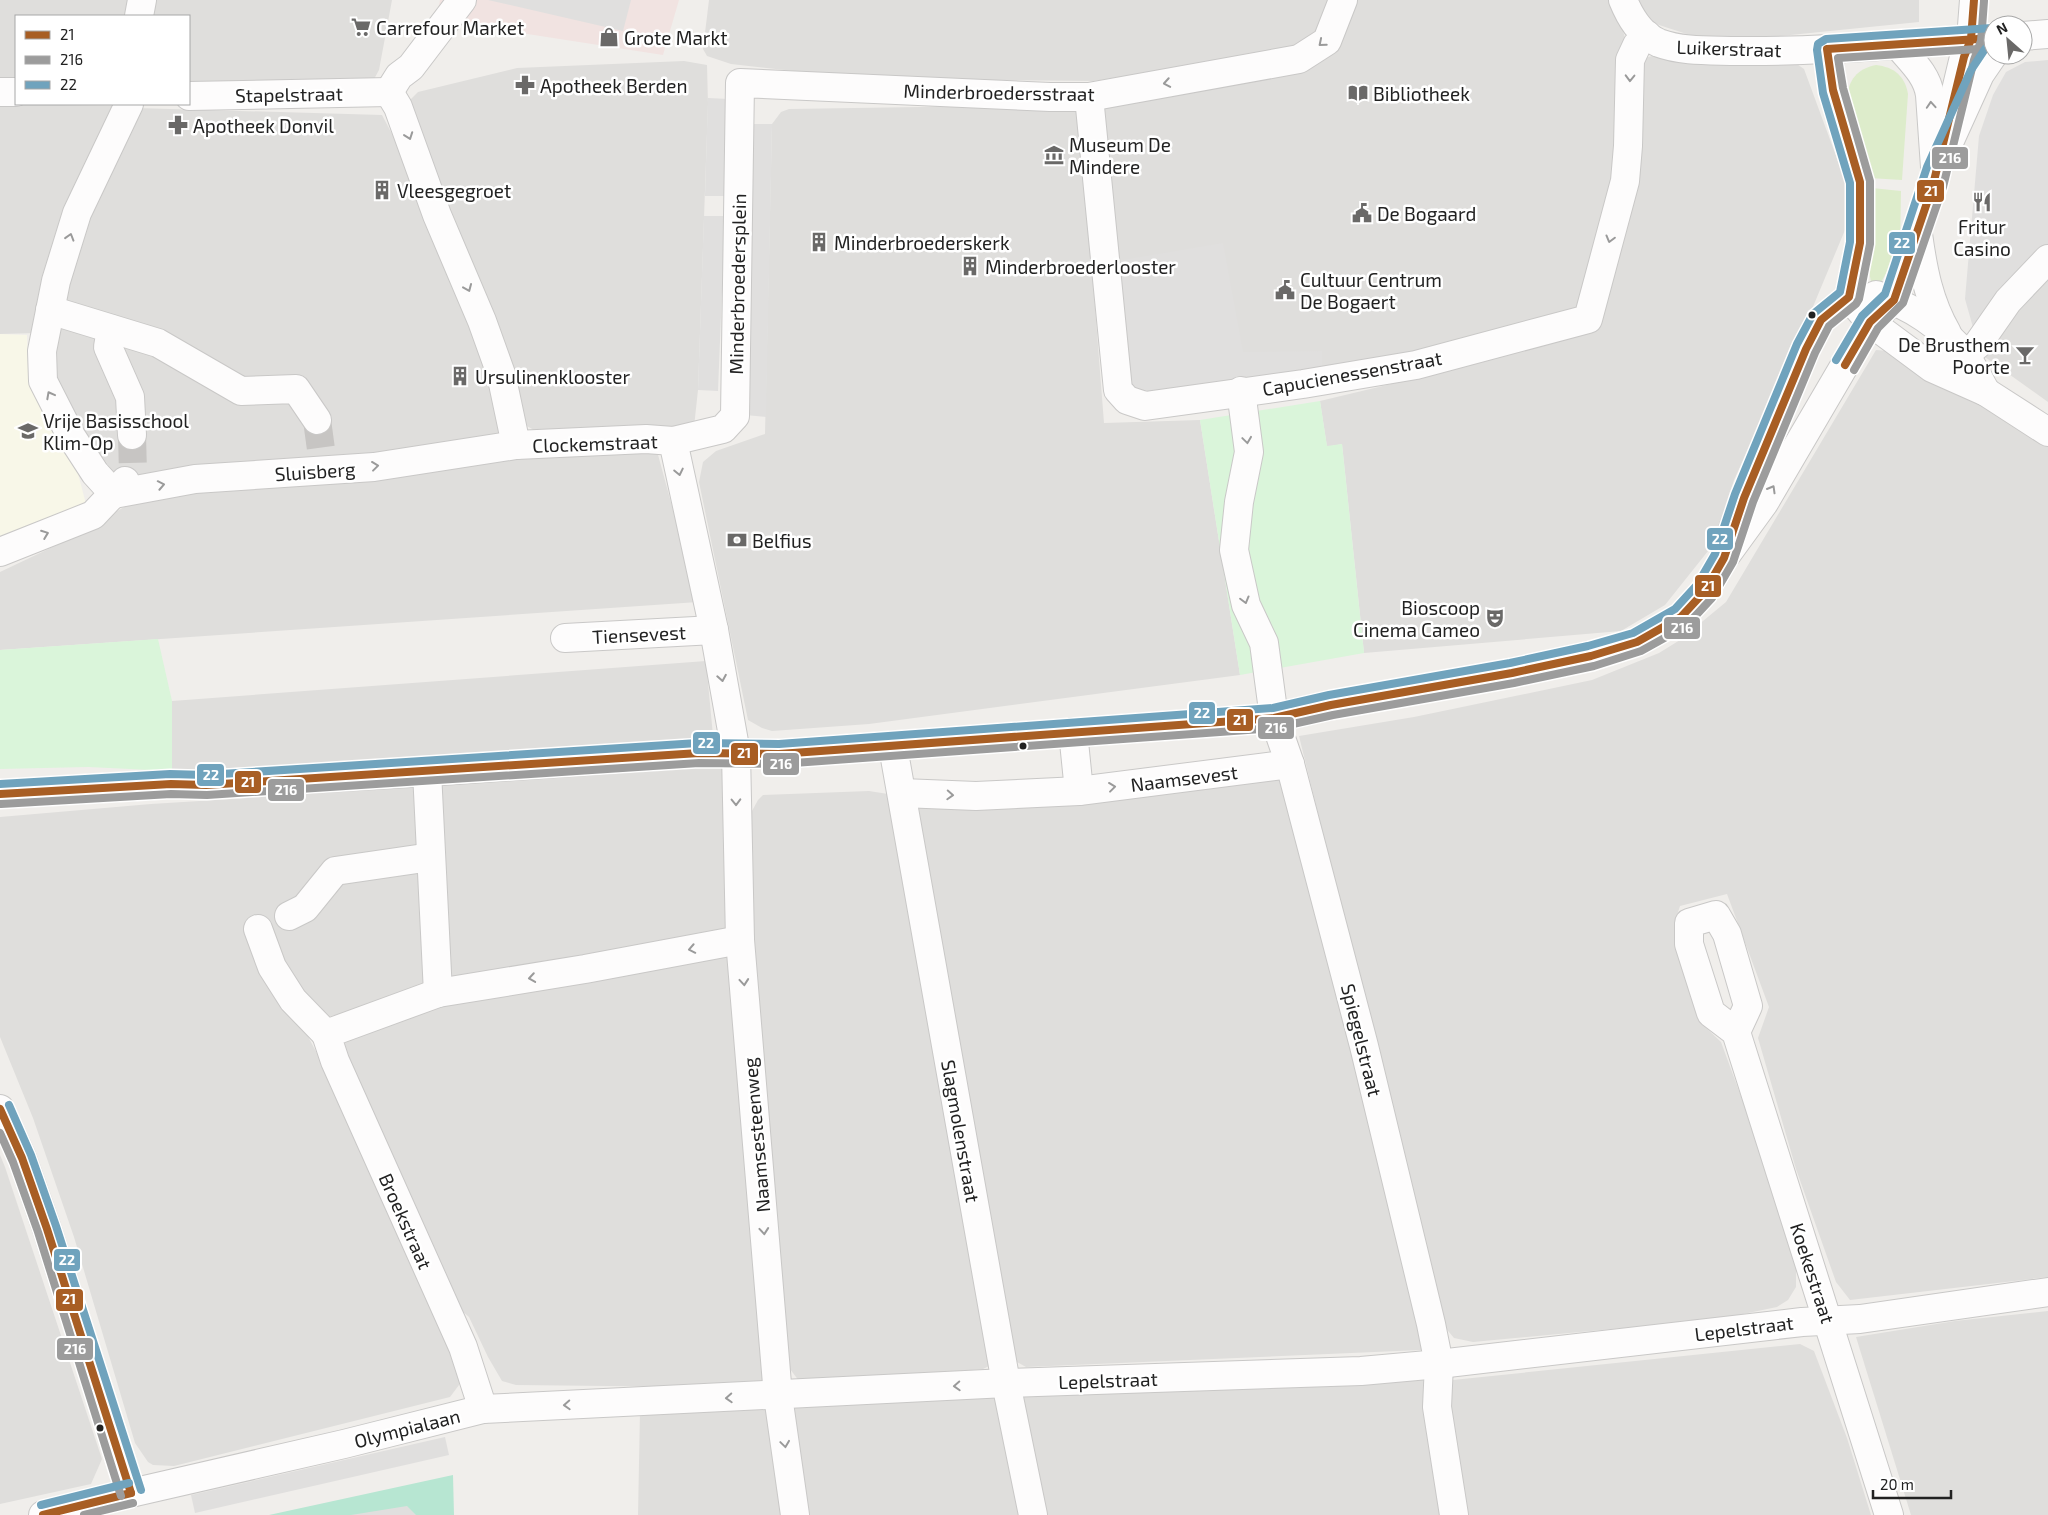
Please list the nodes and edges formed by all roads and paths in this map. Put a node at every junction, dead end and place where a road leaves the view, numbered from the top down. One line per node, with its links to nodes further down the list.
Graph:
1 (142, 0): 6 (street)
2 (462, 0): 17 (street)
3 (1343, 0): 19 (street, Minderbroedersstraat, one-way to 19)
4 (1623, 0): 8 (street, Luikerstraat)
5 (1974, 0): 10 (street)
6 (140, 15)
7 (2048, 34): 9 (street)
8 (1646, 35): 12 (street, Luikerstraat); 31 (street, Capucienessenstraat, one-way to 31)
9 (2033, 35)
10 (1982, 39): 11 (street, Luikerstraat); 21 (street)
11 (1897, 44): 12 (street, Luikerstraat); 21 (street, one-way to 11)
12 (1826, 49): 24 (street)
13 (1986, 65): 21 (street)
14 (740, 83): 19 (street, Minderbroedersstraat); 36 (street, Minderbroedersplein)
15 (0, 92): 16 (street)
16 (15, 92)
17 (388, 92): 18 (street, Stapelstraat); 37 (street, Clockemstraat, one-way to 37)
18 (190, 96)
19 (1089, 97): 31 (street, Capucienessenstraat)
20 (129, 105): 26 (street, one-way to 20)
21 (1936, 171): 22 (street)
22 (1918, 231): 25 (street); 29 (street)
23 (2048, 258): 29 (street)
24 (1849, 297): 25 (street); 27 (street); 41 (street)
25 (1894, 300): 27 (street); 29 (street)
26 (50, 310): 28 (street); 39 (street, one-way to 26)
27 (1870, 322): 30 (street); 41 (street, one-way to 27)
28 (111, 329): 33 (street); 35 (street)
29 (1958, 347): 30 (street); 32 (street)
30 (1932, 368): 32 (street)
31 (1241, 391): 44 (street, Spiegelstraat, one-way to 44)
32 (1986, 392): 34 (street)
33 (317, 420)
34 (2048, 432)
35 (132, 435)
36 (673, 441): 37 (street, Clockemstraat); 42 (street, Clockemstraat, one-way to 42)
37 (516, 445): 39 (street, Sluisberg, one-way to 37)
38 (133, 473): 39 (street)
39 (114, 494): 40 (street, one-way to 39)
40 (0, 552)
41 (1724, 558): 44 (street)
42 (714, 630): 43 (street, Tiensevest); 47 (street, Clockemstraat, one-way to 47)
43 (565, 638)
44 (1274, 718): 45 (street); 48 (street, Spiegelstraat)
45 (1073, 732): 46 (street); 50 (street)
46 (893, 747): 47 (street); 51 (street, Slagmolenstraat)
47 (736, 754): 49 (street); 56 (street, Naamsesteenweg, one-way to 56)
48 (1290, 764): 50 (street, Naamsevest, one-way to 48); 63 (street, Spiegelstraat)
49 (427, 772): 52 (street); 53 (street)
50 (1079, 791): 51 (street, Naamsevest, one-way to 50)
51 (902, 793): 64 (street, Slagmolenstraat)
52 (0, 794)
53 (431, 857): 54 (street); 57 (street)
54 (289, 916)
55 (258, 929): 59 (street, Broekstraat)
56 (740, 940): 57 (street, one-way to 57); 65 (street, Naamsesteenweg, one-way to 65)
57 (438, 993): 59 (street)
58 (1736, 1032): 62 (street, Koekestraat)
59 (326, 1034): 66 (street, Broekstraat)
60 (0, 1109): 67 (street)
61 (2048, 1292): 62 (street, Lepelstraat)
62 (1828, 1320): 63 (street, Lepelstraat); 72 (street, Koekestraat)
63 (1439, 1364): 64 (street, Lepelstraat); 71 (street)
64 (1006, 1383): 65 (street, Lepelstraat, one-way to 65); 70 (street, Slagmolenstraat)
65 (778, 1396): 66 (street, Olympialaan, one-way to 66); 69 (street, Naamsesteenweg, one-way to 69)
66 (483, 1409): 67 (street, Olympialaan)
67 (131, 1493): 68 (street, Olympialaan)
68 (44, 1515)
69 (795, 1515)
70 (1033, 1515)
71 (1454, 1515)
72 (1889, 1515)

